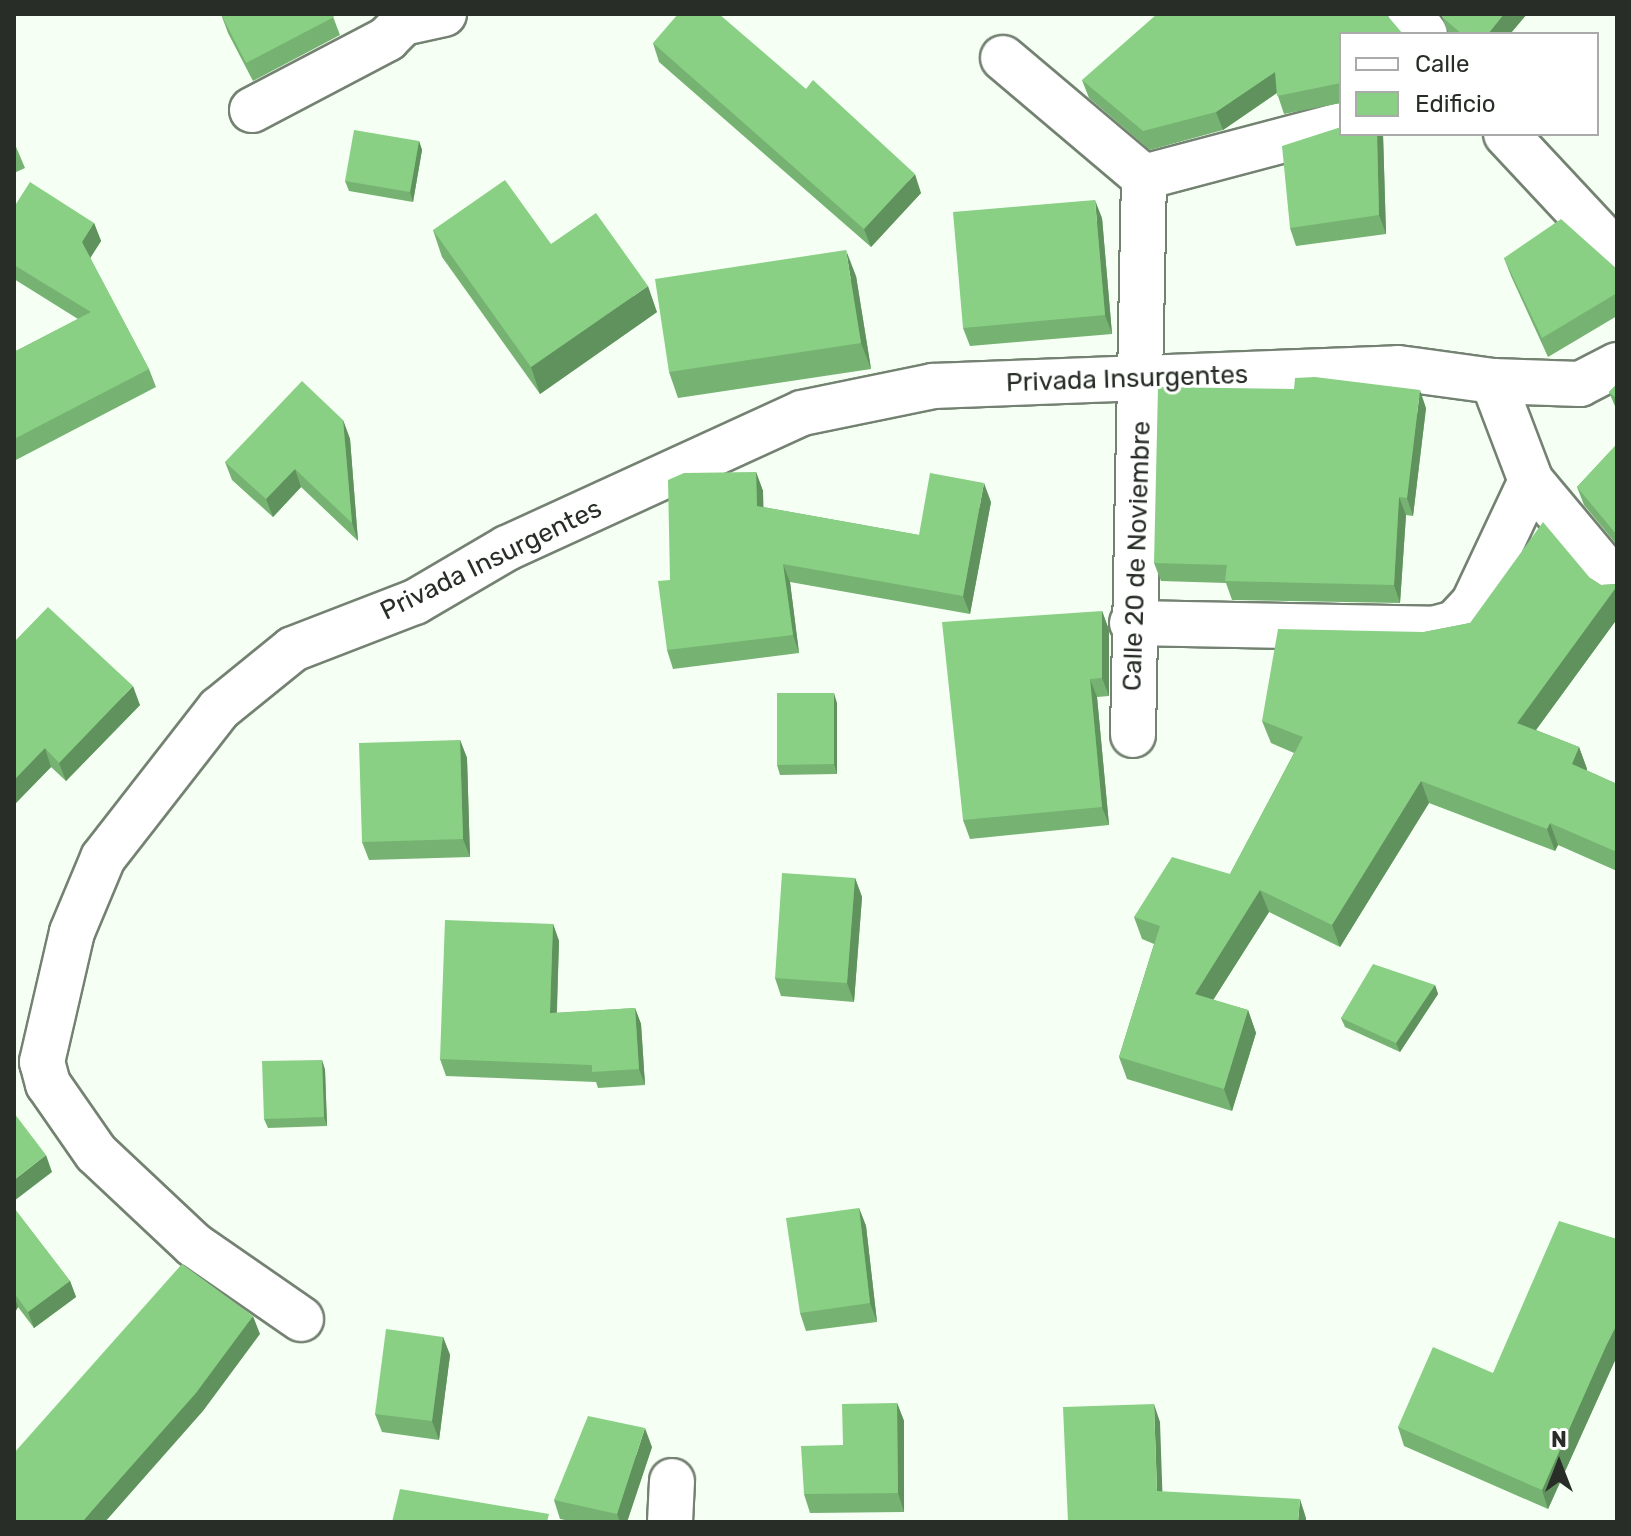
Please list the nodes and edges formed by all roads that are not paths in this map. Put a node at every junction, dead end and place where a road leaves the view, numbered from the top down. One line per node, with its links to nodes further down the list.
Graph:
1 (444, 14): 3 (street)
2 (1410, 14): 4 (street)
3 (403, 18): 6 (street)
4 (1424, 32)
5 (1003, 58): 9 (street)
6 (252, 110)
7 (1339, 126): 9 (street)
8 (1508, 136): 10 (street)
9 (1144, 177): 12 (street, Calle 20 de Noviembre)
10 (1617, 253)
11 (1617, 365): 13 (street, Privada Insurgentes)
12 (1144, 378): 13 (street, Privada Insurgentes); 16 (street, Calle 20 de Noviembre); 18 (street, Privada Insurgentes)
13 (1493, 381): 14 (street)
14 (1531, 481): 15 (street); 16 (street)
15 (1617, 584)
16 (1132, 623): 17 (street, Calle 20 de Noviembre)
17 (1133, 735)
18 (301, 1319)

